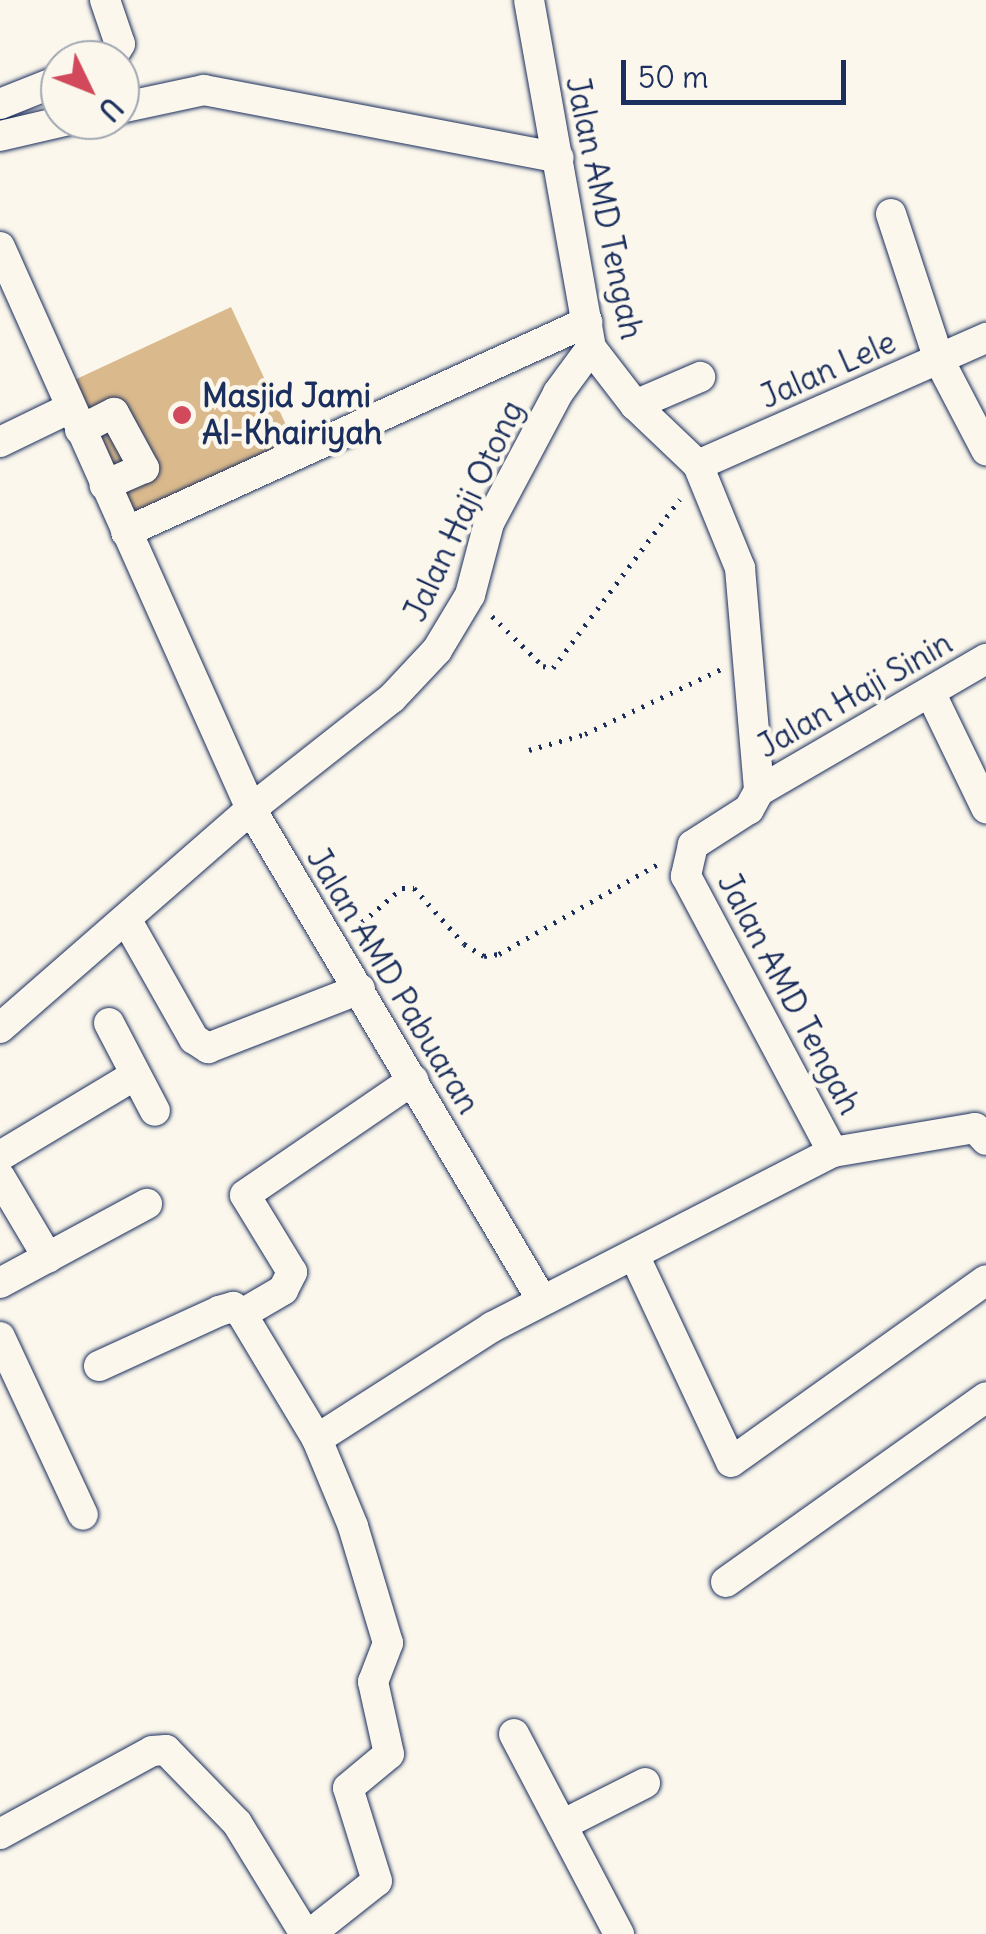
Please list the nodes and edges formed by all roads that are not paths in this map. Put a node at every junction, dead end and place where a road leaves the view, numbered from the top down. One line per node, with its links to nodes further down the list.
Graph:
1 (105, 0): 3 (street)
2 (528, 0): 9 (street, Jalan AMD Tengah)
3 (119, 40)
4 (40, 88): 5 (street)
5 (0, 104)
6 (140, 104): 9 (street)
7 (40, 127): 8 (street)
8 (0, 136)
9 (559, 158): 12 (street, Jalan AMD Tengah)
10 (891, 214): 14 (street)
11 (0, 247): 17 (street, Jalan AMD Pabuaran)
12 (589, 335): 16 (street, Jalan AMD Tengah); 22 (street); 27 (street, Jalan Haji Otong)
13 (986, 338): 14 (street, Jalan Lele)
14 (939, 360): 19 (street); 20 (street, Jalan Lele)
15 (700, 377): 16 (street)
16 (635, 405): 20 (street, Jalan AMD Tengah)
17 (75, 419): 18 (street); 21 (street, Jalan AMD Pabuaran); 21 (street)
18 (0, 442)
19 (986, 450)
20 (698, 466): 25 (street, Jalan AMD Tengah)
21 (105, 485): 22 (street, Jalan AMD Pabuaran)
22 (126, 532): 27 (street, Jalan AMD Pabuaran)
23 (986, 659): 24 (street, Jalan Haji Sinin)
24 (931, 694): 25 (street, Jalan Haji Sinin); 26 (street)
25 (759, 792): 36 (street, Jalan AMD Tengah)
26 (986, 808)
27 (251, 809): 28 (street, Jalan Haji Otong); 29 (street, Jalan AMD Pabuaran)
28 (126, 919): 29 (street); 31 (street, Jalan Haji Otong)
29 (360, 988): 33 (street, Jalan AMD Pabuaran)
30 (109, 1023): 32 (street)
31 (0, 1028)
32 (132, 1077): 34 (street); 37 (street)
33 (413, 1080): 44 (street, Jalan AMD Pabuaran); 45 (street)
34 (154, 1111)
35 (986, 1140): 36 (street)
36 (833, 1152): 40 (street)
37 (0, 1156)
38 (0, 1177): 41 (street)
39 (147, 1204): 41 (street)
40 (636, 1257): 42 (street); 44 (street)
41 (48, 1258): 43 (street)
42 (986, 1280)
43 (0, 1283)
44 (542, 1300): 49 (street)
45 (242, 1314): 47 (street); 49 (street)
46 (0, 1337): 50 (street)
47 (100, 1366)
48 (986, 1397): 51 (street)
49 (317, 1439): 56 (street)
50 (83, 1516)
51 (726, 1582)
52 (514, 1734): 54 (street)
53 (644, 1784): 54 (street)
54 (562, 1825): 57 (street)
55 (0, 1834): 56 (street)
56 (307, 1934)
57 (619, 1934)

